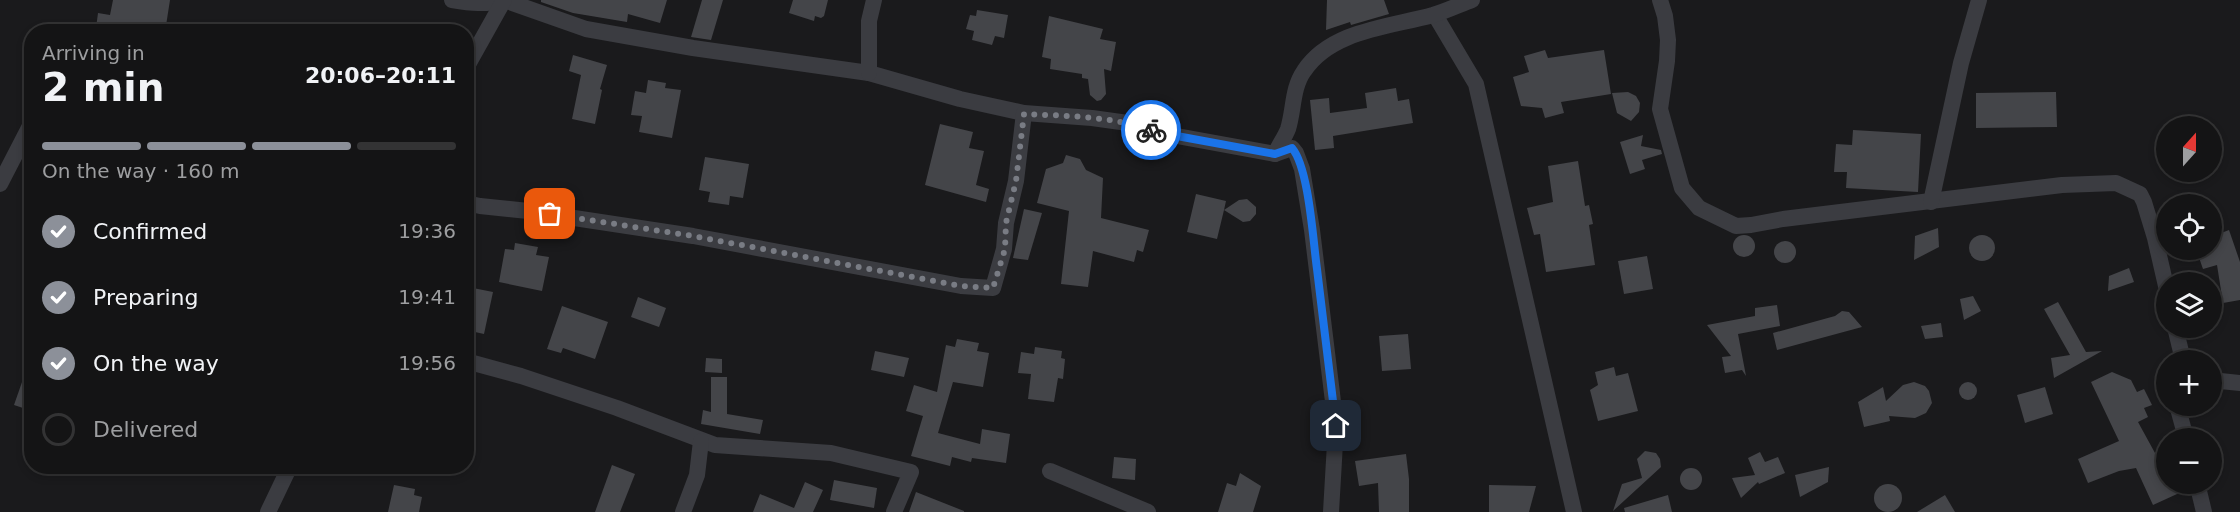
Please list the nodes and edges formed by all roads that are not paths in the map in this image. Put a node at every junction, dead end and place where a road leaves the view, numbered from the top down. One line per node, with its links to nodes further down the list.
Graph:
1 (452, 0): 2 (street)
2 (504, 0): 8 (street); 9 (street)
3 (874, 0): 9 (street)
4 (1472, 0): 7 (street)
5 (1660, 0): 16 (street)
6 (1979, 0): 16 (street)
7 (1435, 15): 11 (street); 31 (street)
8 (474, 54)
9 (869, 73): 10 (street)
10 (1024, 114): 14 (street); 17 (street)
11 (1288, 129): 13 (street); 14 (street)
12 (24, 138): 15 (street)
13 (1292, 148): 14 (street); 30 (street)
14 (1275, 154)
15 (0, 184)
16 (1931, 202): 18 (street)
17 (474, 204)
18 (2163, 272)
19 (474, 363): 22 (street)
20 (2222, 381): 21 (street)
21 (2240, 383)
22 (701, 441): 27 (street); 28 (street)
23 (1050, 471): 29 (street)
24 (286, 474): 26 (street)
25 (2200, 494): 32 (street)
26 (268, 512)
27 (682, 512)
28 (894, 512)
29 (1148, 512)
30 (1331, 512)
31 (1574, 512)
32 (2204, 512)

